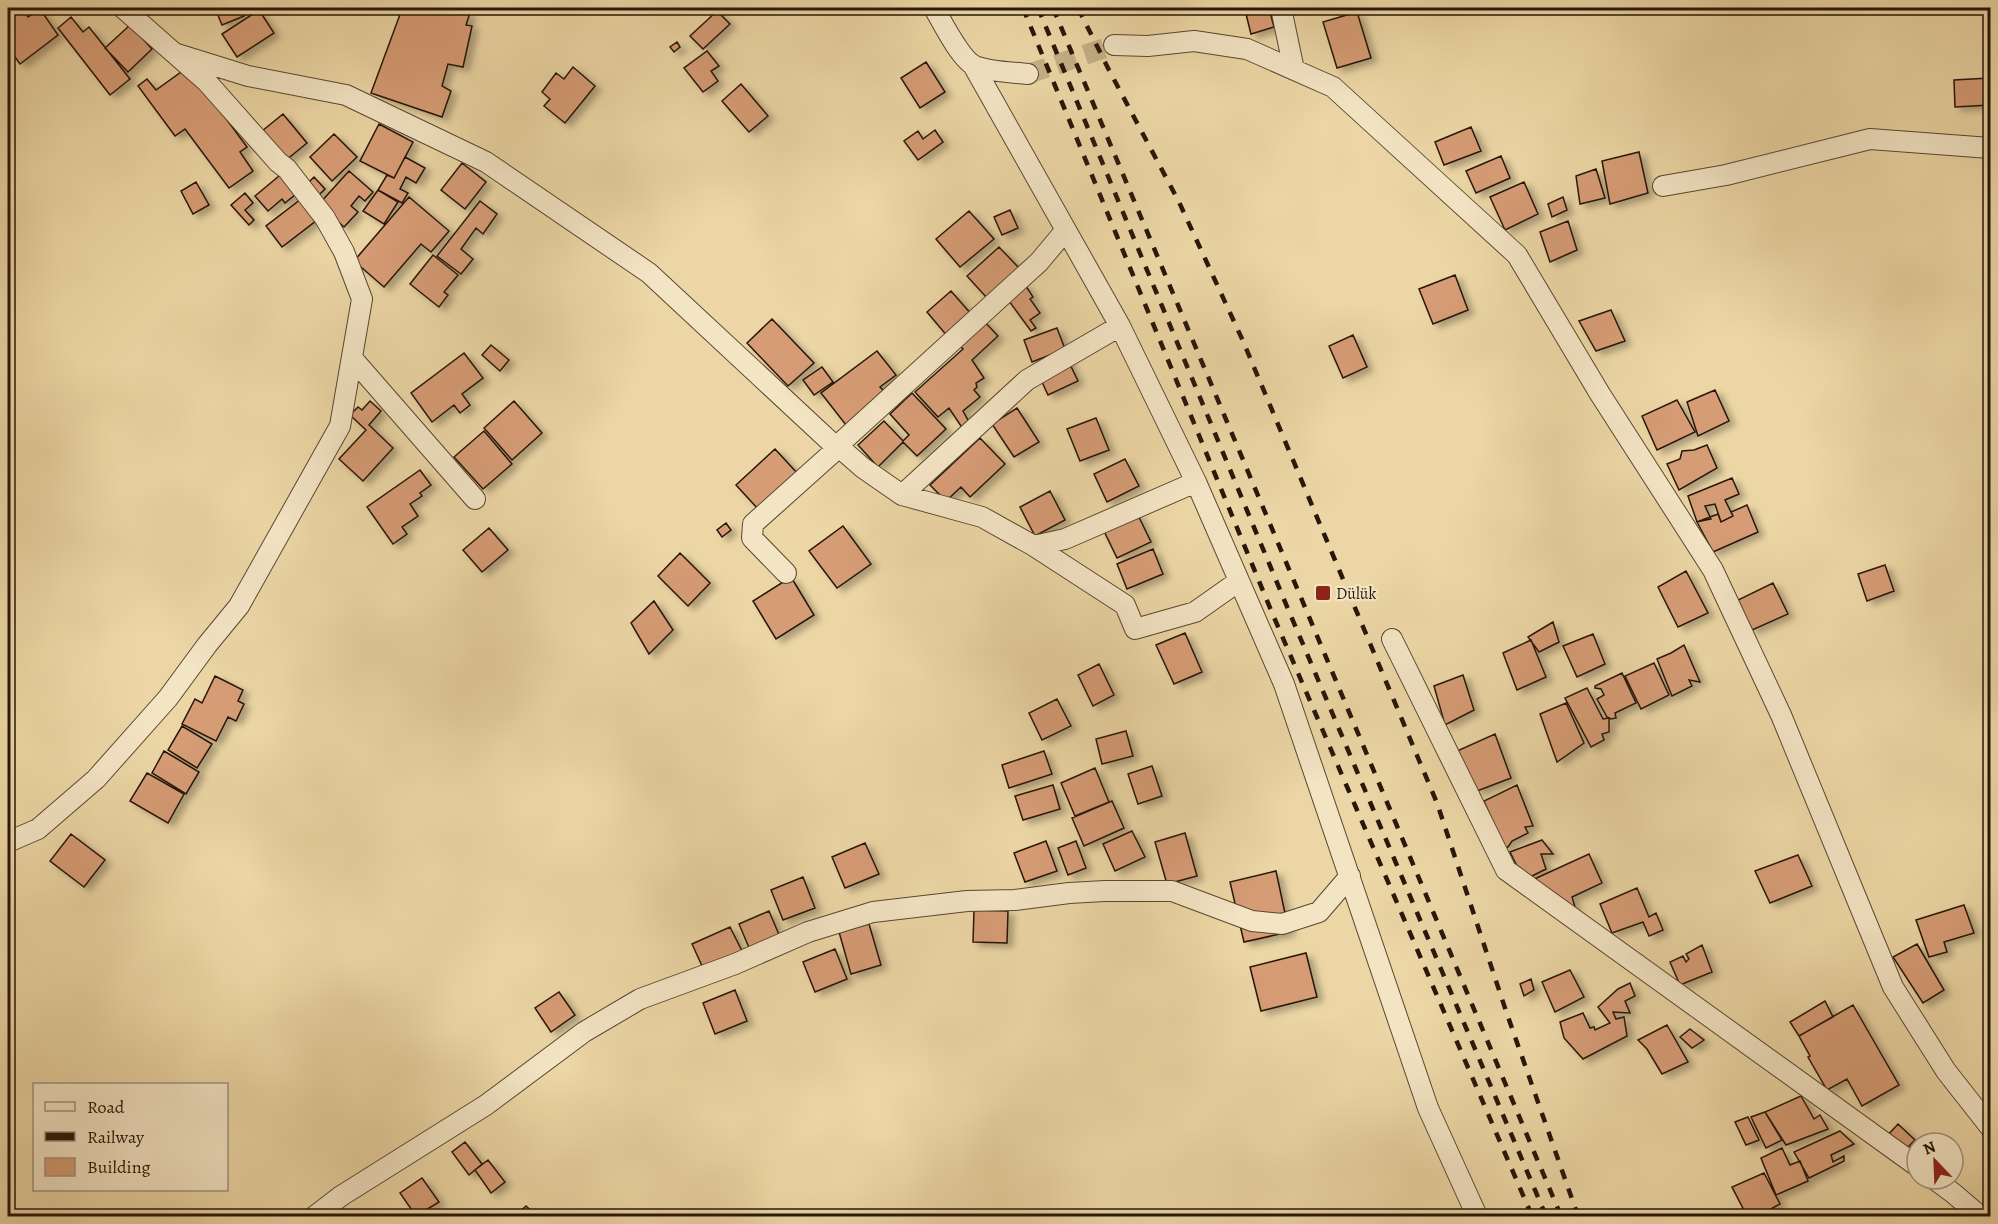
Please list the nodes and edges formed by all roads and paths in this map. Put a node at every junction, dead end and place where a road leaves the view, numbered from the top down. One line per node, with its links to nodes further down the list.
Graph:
1 (123, 8): 5 (street)
2 (934, 8): 6 (street)
3 (1281, 8): 7 (street)
4 (1114, 45): 7 (street)
5 (174, 53): 13 (street); 14 (street)
6 (973, 65): 8 (street); 11 (street)
7 (1294, 70): 24 (street)
8 (1028, 74)
9 (1990, 148): 10 (street)
10 (1663, 186)
11 (1065, 231): 12 (street); 14 (street)
12 (1120, 326): 15 (street); 16 (street)
13 (352, 358): 17 (street); 22 (street)
14 (838, 447): 16 (street); 19 (street)
15 (1196, 482): 18 (street); 20 (street)
16 (902, 495): 18 (street)
17 (475, 499)
18 (1034, 546): 20 (street)
19 (786, 573)
20 (1239, 581): 23 (street)
21 (1392, 639): 25 (street)
22 (8, 842)
23 (1350, 876): 27 (street); 28 (street)
24 (1990, 1127)
25 (1905, 1157)
26 (1950, 1191): 29 (street)
27 (315, 1216)
28 (1477, 1216)
29 (1980, 1216)

